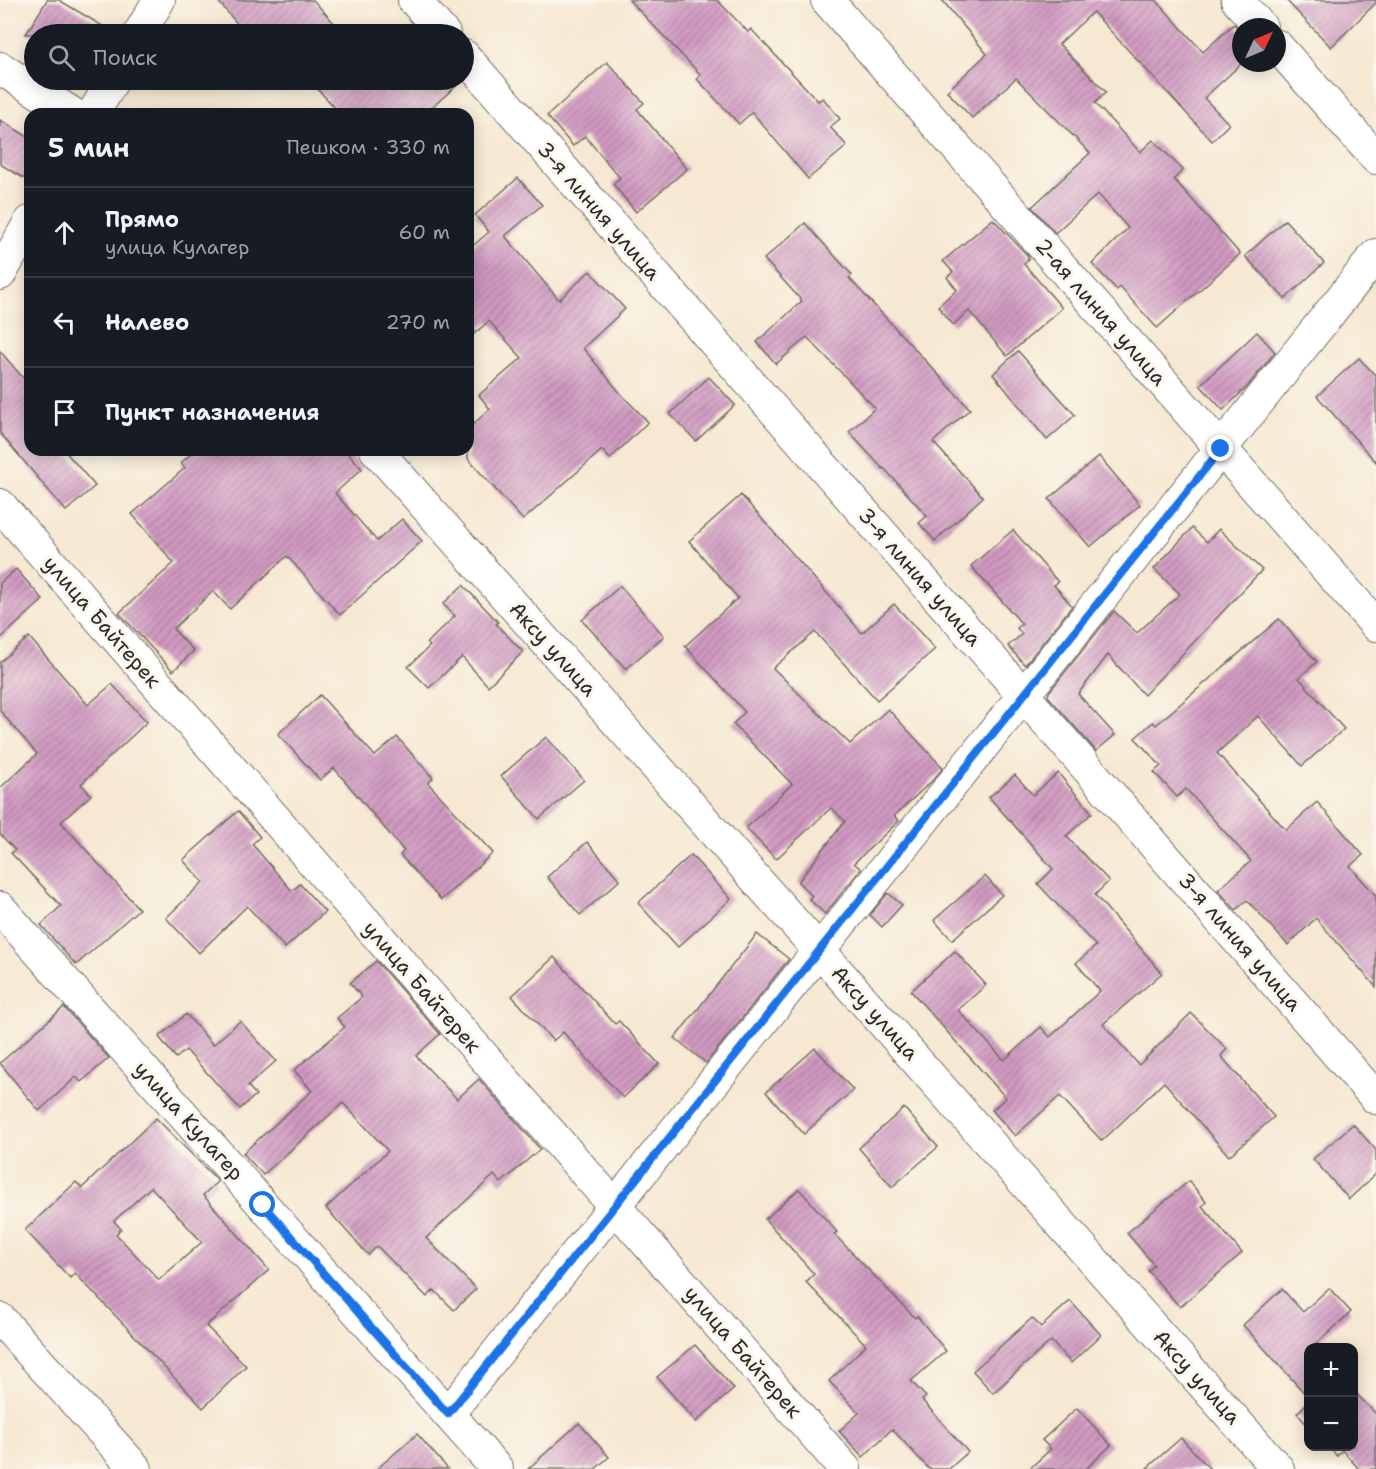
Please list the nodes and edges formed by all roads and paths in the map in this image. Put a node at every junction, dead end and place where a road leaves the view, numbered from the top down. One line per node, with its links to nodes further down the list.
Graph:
1 (159, 0): 6 (street)
2 (414, 0): 7 (street)
3 (827, 0): 20 (street, 2-ая линия улица)
4 (1237, 0): 5 (street)
5 (1253, 18)
6 (145, 24)
7 (435, 24)
8 (1286, 56): 16 (street)
9 (474, 67): 24 (street, 3-я линия улица)
10 (0, 68): 11 (street)
11 (24, 83)
12 (35, 90): 14 (street)
13 (107, 90): 15 (street)
14 (63, 108)
15 (97, 108)
16 (1376, 158)
17 (24, 232): 19 (street)
18 (1376, 255): 20 (street)
19 (0, 274)
20 (1221, 449): 23 (street, 2-ая линия улица); 24 (street)
21 (381, 456): 26 (street, Аксу улица)
22 (0, 505): 28 (street, улица Байтерек)
23 (1376, 625)
24 (1024, 696): 26 (street); 27 (street, 3-я линия улица)
25 (0, 908): 30 (street, улица Кулагер)
26 (819, 951): 28 (street); 34 (street, Аксу улица)
27 (1376, 1098)
28 (615, 1206): 30 (street); 33 (street, улица Байтерек)
29 (0, 1319): 31 (street)
30 (448, 1414): 32 (street, улица Кулагер)
31 (136, 1469)
32 (497, 1469)
33 (845, 1469)
34 (1278, 1469)

